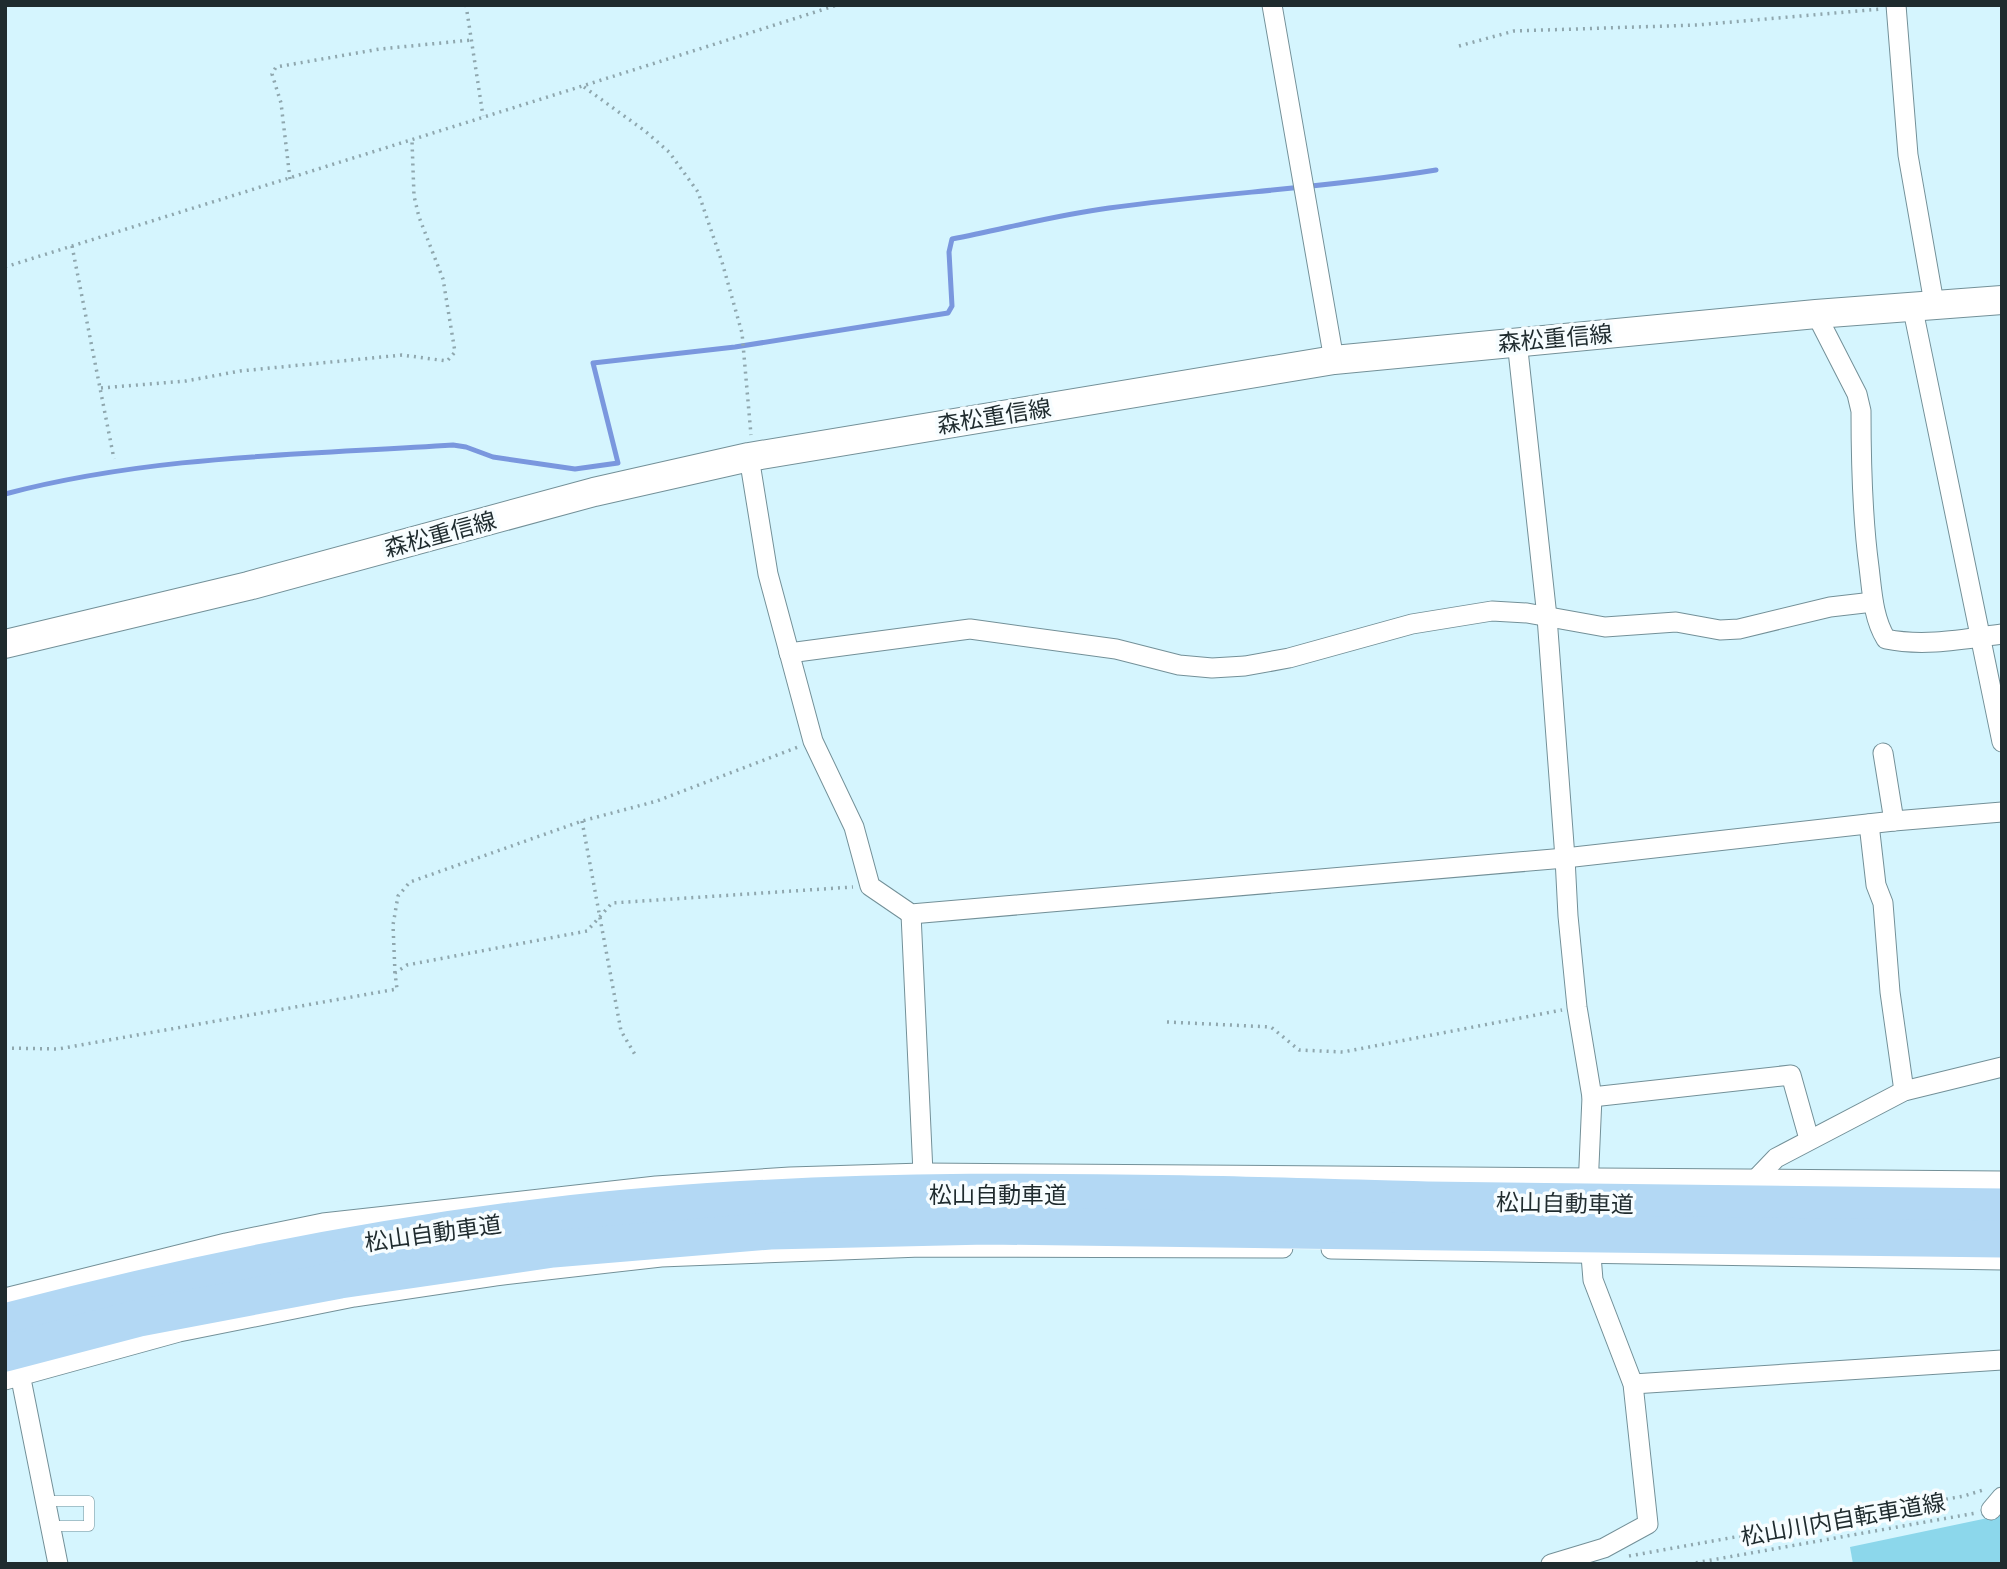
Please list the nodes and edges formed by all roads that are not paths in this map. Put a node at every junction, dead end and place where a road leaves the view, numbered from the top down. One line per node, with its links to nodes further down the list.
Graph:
1 (1272, 5): 7 (street)
2 (1896, 6): 4 (street)
3 (2002, 300): 4 (main road, 森松重信線)
4 (1923, 304): 5 (main road, 森松重信線); 12 (street)
5 (1816, 314): 6 (main road, 森松重信線); 9 (street)
6 (1517, 341): 7 (main road, 森松重信線); 10 (street)
7 (1334, 360): 8 (main road, 森松重信線)
8 (750, 457): 13 (main road, 森松重信線); 14 (street)
9 (1873, 602): 10 (street); 12 (street)
10 (1547, 617): 14 (street); 20 (street)
11 (2002, 634): 12 (street)
12 (1980, 637): 15 (street)
13 (5, 644)
14 (789, 653): 21 (street)
15 (2002, 742)
16 (1882, 753): 18 (street)
17 (2002, 812): 18 (street)
18 (1894, 821): 19 (street)
19 (1869, 824): 20 (street); 23 (street)
20 (1565, 858): 21 (street); 24 (street)
21 (911, 914): 26 (street)
22 (2002, 1067): 23 (street)
23 (1904, 1091): 25 (street)
24 (1592, 1097): 25 (street); 27 (street)
25 (1809, 1139): 28 (street)
26 (923, 1173): 27 (street); 34 (street)
27 (1588, 1178): 28 (street); 32 (street)
28 (1754, 1181): 29 (street)
29 (2002, 1181)
30 (2002, 1207): 36 (highway, 松山自動車道, bridge)
31 (2002, 1239): 38 (highway, 松山自動車道, bridge)
32 (1590, 1254): 33 (street); 38 (street); 39 (street)
33 (2002, 1260)
34 (5, 1298)
35 (5, 1315): 38 (street)
36 (5, 1322)
37 (2002, 1360): 39 (street)
38 (10, 1369): 40 (street)
39 (1633, 1384): 43 (street)
40 (47, 1501): 41 (street); 41 (lane)
41 (52, 1526): 42 (street)
42 (58, 1564)
43 (1551, 1564)

